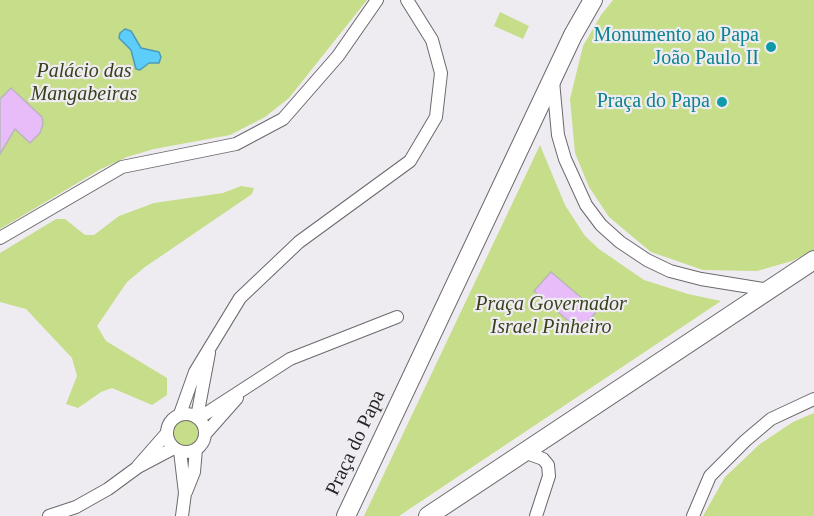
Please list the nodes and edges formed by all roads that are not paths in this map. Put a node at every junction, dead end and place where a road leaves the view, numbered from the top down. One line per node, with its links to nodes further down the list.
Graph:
1 (377, 0): 5 (street)
2 (408, 0): 9 (street)
3 (593, 0): 4 (street, Praça do Papa)
4 (553, 77): 7 (street); 23 (street, Praça do Papa)
5 (0, 238)
6 (814, 260): 7 (street)
7 (769, 290): 18 (street)
8 (397, 316): 10 (street)
9 (211, 345): 12 (street); 13 (street)
10 (247, 386): 13 (street); 15 (street)
11 (814, 399): 26 (street)
12 (180, 414): 13 (street); 14 (street)
13 (198, 418): 15 (street)
14 (167, 433): 16 (street); 19 (street)
15 (206, 433): 17 (street)
16 (177, 449): 17 (street); 19 (street); 20 (street)
17 (196, 449): 20 (street)
18 (524, 452): 24 (street); 25 (street)
19 (138, 467): 21 (street)
20 (185, 493): 22 (street)
21 (49, 516)
22 (182, 516)
23 (346, 516)
24 (428, 516)
25 (536, 516)
26 (693, 516)

